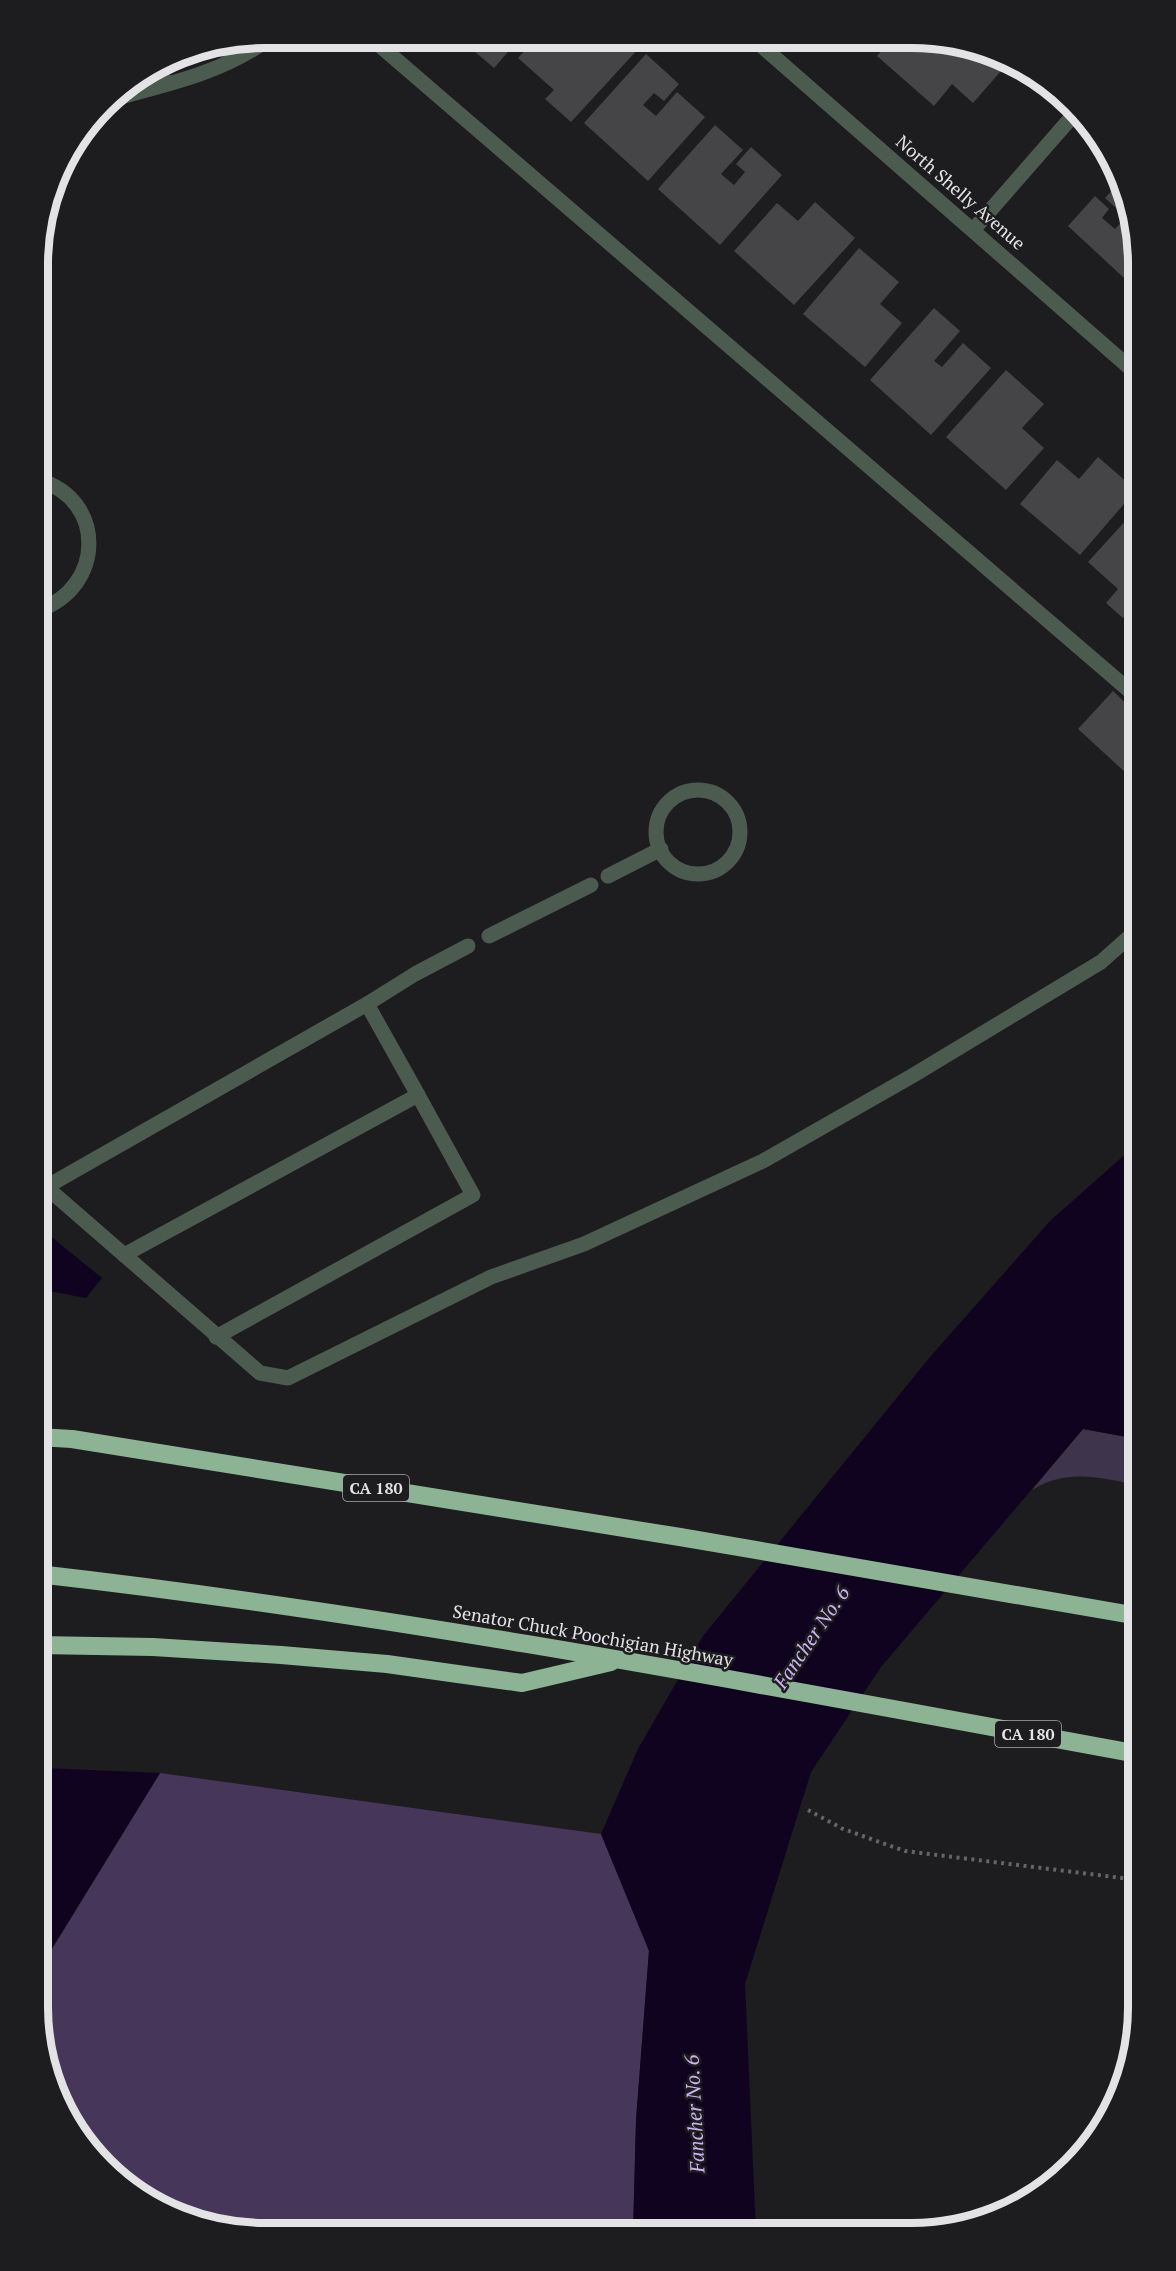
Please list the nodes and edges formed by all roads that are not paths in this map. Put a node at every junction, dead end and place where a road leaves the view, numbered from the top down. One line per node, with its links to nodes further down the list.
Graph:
1 (256, 48): 5 (street)
2 (383, 48): 12 (street)
3 (765, 48): 8 (street, North Shelly Avenue)
4 (161, 74): 5 (street)
5 (167, 84): 6 (street)
6 (132, 94)
7 (1071, 118): 8 (street)
8 (974, 229): 9 (street, North Shelly Avenue)
9 (1128, 366)
10 (48, 484): 11 (street)
11 (48, 607)
12 (1128, 689)
13 (661, 849): 13 (street); 14 (street)
14 (608, 876)
15 (591, 885): 16 (street)
16 (489, 936)
17 (1128, 938): 24 (street)
18 (468, 946): 19 (street)
19 (367, 1004): 20 (street); 21 (street)
20 (418, 1095): 23 (street); 24 (street)
21 (48, 1181)
22 (48, 1189): 23 (street)
23 (124, 1255): 24 (street)
24 (216, 1337)
25 (48, 1431): 27 (highway)
26 (48, 1438): 27 (highway, CA 180)
27 (72, 1439): 29 (highway, CA 180)
28 (48, 1575): 31 (highway, Senator Chuck Poochigian Highway / CA 180)
29 (1128, 1614)
30 (48, 1645): 31 (highway)
31 (622, 1660): 32 (highway, Senator Chuck Poochigian Highway / CA 180)
32 (1128, 1752)

